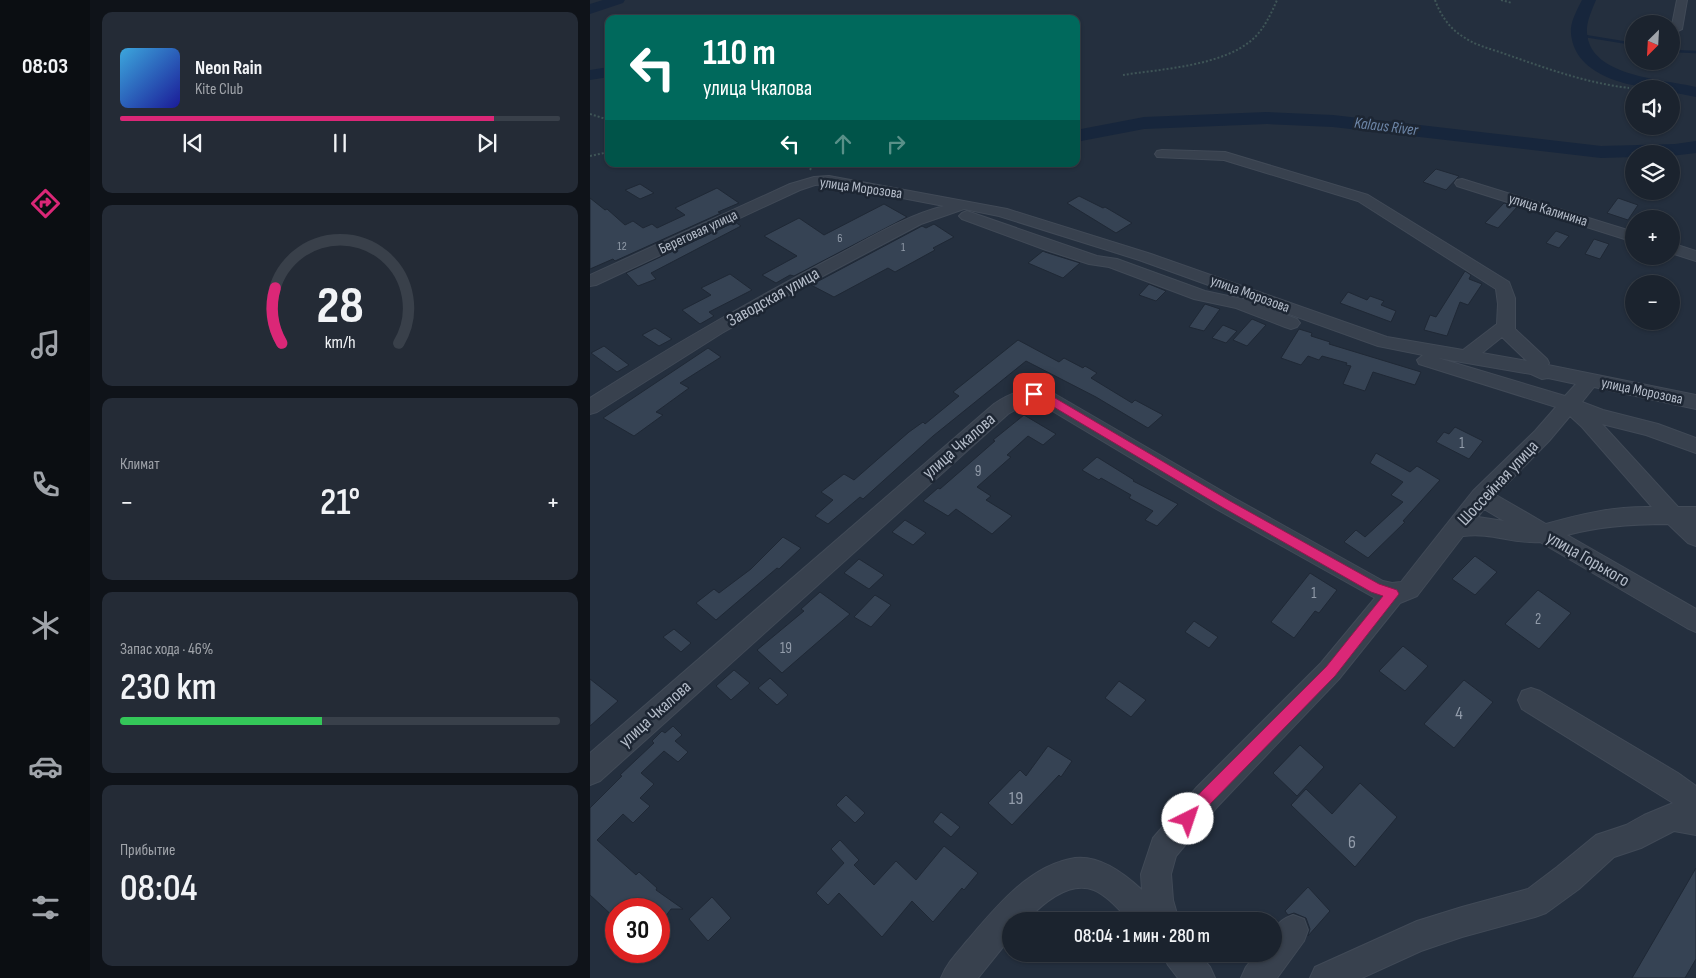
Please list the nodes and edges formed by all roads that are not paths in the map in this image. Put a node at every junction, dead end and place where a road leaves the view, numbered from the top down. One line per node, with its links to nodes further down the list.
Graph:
1 (1682, 0): 2 (street)
2 (1679, 15)
3 (1162, 154): 12 (street)
4 (806, 183): 7 (street, улица Морозова); 11 (street, Береговая улица)
5 (1462, 183): 8 (street, улица Калинина)
6 (965, 204): 7 (street, Заводская улица); 13 (street, улица Морозова)
7 (924, 209): 17 (street, улица Морозова); 18 (street, Заводская улица)
8 (1625, 234)
9 (1680, 251): 10 (street)
10 (1696, 256)
11 (590, 282)
12 (1506, 326): 13 (street); 14 (street)
13 (1467, 356): 14 (street, улица Морозова)
14 (1537, 369): 15 (street, улица Морозова); 17 (street)
15 (1590, 380): 16 (street, улица Морозова); 17 (street, Шоссейная улица)
16 (1696, 402)
17 (1570, 405): 19 (street, улица Морозова); 20 (street, Шоссейная улица); 21 (street)
18 (590, 407)
19 (1696, 446)
20 (1481, 498): 23 (street, Шоссейная улица); 24 (street, улица Горького)
21 (1671, 514): 22 (street); 24 (street); 25 (street)
22 (1696, 516)
23 (1457, 528): 24 (street); 26 (street, Шоссейная улица)
24 (1544, 533): 27 (street, улица Горького)
25 (1696, 537)
26 (1401, 591): 29 (street, улица Чкалова); 34 (street, Шоссейная улица)
27 (1696, 622)
28 (1531, 700): 30 (street)
29 (590, 771)
30 (1696, 803)
31 (1696, 821): 41 (street)
32 (1014, 912): 33 (street)
33 (1141, 912)
34 (1161, 912)
35 (1002, 925): 38 (street)
36 (1293, 930): 40 (street)
37 (1186, 962): 39 (street)
38 (956, 978)
39 (1199, 978)
40 (1257, 978)
41 (1326, 978)

